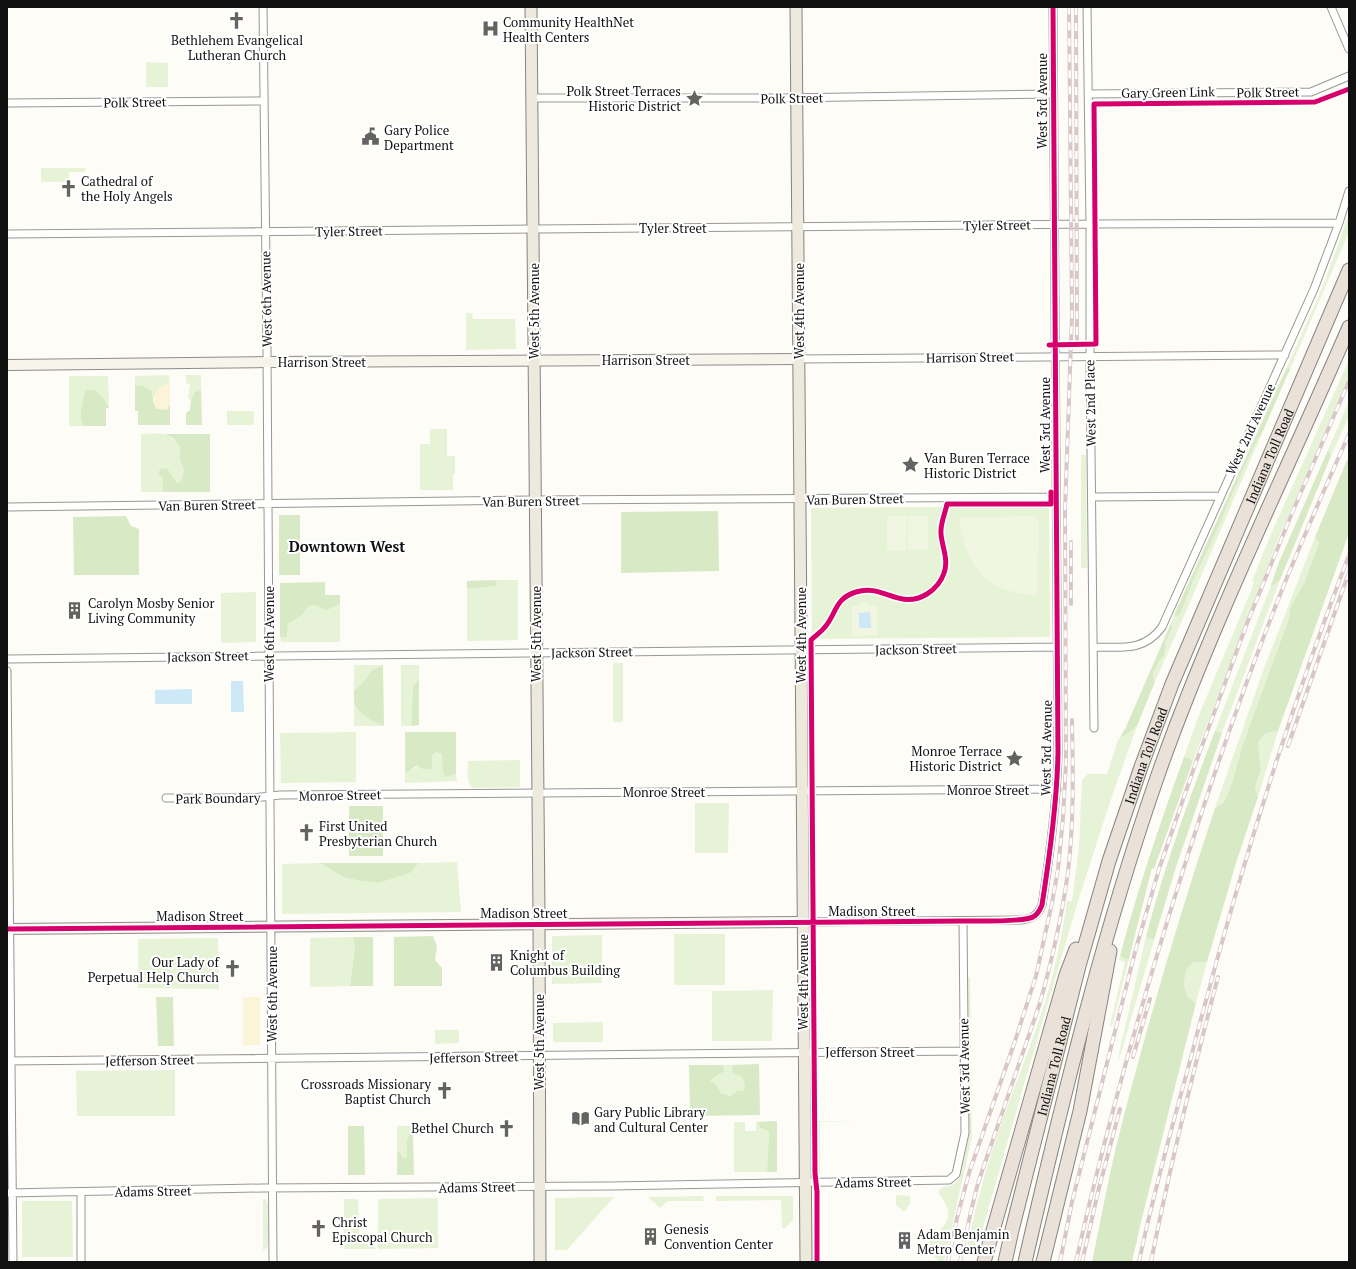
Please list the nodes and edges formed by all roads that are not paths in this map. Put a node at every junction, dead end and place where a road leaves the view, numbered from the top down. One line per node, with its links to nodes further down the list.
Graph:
1 (263, 7): 13 (street, West 6th Avenue)
2 (531, 7): 11 (main road, West 5th Avenue)
3 (796, 7): 12 (main road, West 4th Avenue)
4 (1053, 7): 9 (street, West 3rd Avenue)
5 (1087, 7): 10 (street, West 2nd Place)
6 (1331, 7): 7 (street)
7 (1349, 50)
8 (1349, 76): 10 (street, Polk Street)
9 (1053, 94): 12 (street, Polk Street); 17 (street, West 3rd Avenue)
10 (1088, 94): 18 (street, West 2nd Place)
11 (532, 98): 12 (street, Polk Street); 20 (main road, West 5th Avenue)
12 (797, 98): 19 (main road, West 4th Avenue)
13 (264, 100): 14 (street, Polk Street); 21 (street, West 6th Avenue)
14 (7, 103)
15 (1349, 191): 16 (street, West 2nd Avenue)
16 (1339, 223): 18 (street, Tyler Street); 25 (street, West 2nd Avenue)
17 (1054, 224): 18 (street, Tyler Street); 19 (street, Tyler Street); 26 (street, West 3rd Avenue)
18 (1090, 224): 27 (street, West 2nd Place)
19 (798, 227): 20 (street, Tyler Street); 28 (main road, West 4th Avenue)
20 (533, 229): 21 (street, Tyler Street); 29 (main road, West 5th Avenue)
21 (265, 232): 22 (street, Tyler Street); 30 (street, West 6th Avenue)
22 (7, 234)
23 (1349, 270): 52 (highway, Indiana Toll Road)
24 (1349, 328): 53 (highway, Indiana Toll Road)
25 (1285, 355): 27 (street, Harrison Street); 32 (street, West 2nd Avenue)
26 (1055, 356): 27 (street, Harrison Street); 28 (street, Harrison Street); 33 (street, West 3rd Avenue)
27 (1090, 356): 34 (street, West 2nd Place)
28 (799, 359): 29 (street, Harrison Street); 36 (main road, West 4th Avenue)
29 (534, 361): 30 (street, Harrison Street); 35 (main road, West 5th Avenue)
30 (267, 362): 31 (street, Harrison Street); 37 (street, West 6th Avenue)
31 (7, 365)
32 (1220, 496): 34 (street); 40 (street, West 2nd Avenue)
33 (1056, 497): 36 (street, Van Buren Street); 39 (street, West 3rd Avenue)
34 (1092, 497): 40 (street, West 2nd Place)
35 (535, 500): 36 (street, Van Buren Street); 37 (street, Van Buren Street); 42 (main road, West 5th Avenue)
36 (800, 500): 41 (main road, West 4th Avenue)
37 (268, 504): 38 (street, Van Buren Street); 43 (street, West 6th Avenue)
38 (7, 507)
39 (1057, 647): 41 (street, Jackson Street); 47 (street, West 3rd Avenue)
40 (1093, 647): 46 (street, West 2nd Place)
41 (801, 650): 42 (street, Jackson Street); 48 (main road, West 4th Avenue)
42 (536, 653): 43 (street, Jackson Street); 49 (main road, West 5th Avenue)
43 (269, 656): 44 (street, Jackson Street); 50 (street, West 6th Avenue)
44 (7, 659)
45 (7, 671): 59 (street)
46 (1094, 728)
47 (1057, 790): 48 (street, Monroe Street); 54 (street, West 3rd Avenue)
48 (802, 791): 49 (street, Monroe Street); 56 (main road, West 4th Avenue)
49 (537, 793): 50 (street, Monroe Street); 57 (main road, West 5th Avenue)
50 (270, 796): 51 (street, Park Boundary); 58 (street, West 6th Avenue)
51 (166, 798)
52 (1109, 861): 76 (highway); 77 (highway, Indiana Toll Road)
53 (1121, 885): 78 (highway, Indiana Toll Road); 79 (highway)
54 (1038, 912): 55 (street, Madison Street)
55 (963, 921): 56 (street, Madison Street); 60 (street, West 3rd Avenue)
56 (803, 922): 57 (street, Madison Street); 61 (main road, West 4th Avenue)
57 (538, 924): 58 (street, Madison Street); 62 (main road, West 5th Avenue)
58 (271, 926): 59 (street, Madison Street); 63 (street, West 6th Avenue)
59 (9, 929): 64 (street)
60 (964, 1051): 61 (street, Jefferson Street); 65 (street, West 3rd Avenue)
61 (804, 1052): 62 (street, Jefferson Street); 66 (main road, West 4th Avenue)
62 (539, 1056): 63 (street, Jefferson Street); 67 (main road, West 5th Avenue)
63 (272, 1058): 64 (street, Jefferson Street); 68 (street, West 6th Avenue)
64 (9, 1061): 70 (street)
65 (947, 1180): 66 (street, Adams Street)
66 (805, 1183): 67 (street, Adams Street); 75 (main road, West 4th Avenue)
67 (539, 1186): 68 (street, Adams Street); 74 (main road, West 5th Avenue)
68 (273, 1188): 69 (street, Adams Street); 73 (street, West 6th Avenue)
69 (81, 1192): 70 (street, Adams Street); 72 (street)
70 (10, 1193): 71 (street)
71 (13, 1262)
72 (82, 1262)
73 (274, 1262)
74 (540, 1262)
75 (806, 1262)
76 (984, 1262)
77 (1005, 1262)
78 (1025, 1262)
79 (1043, 1262)

